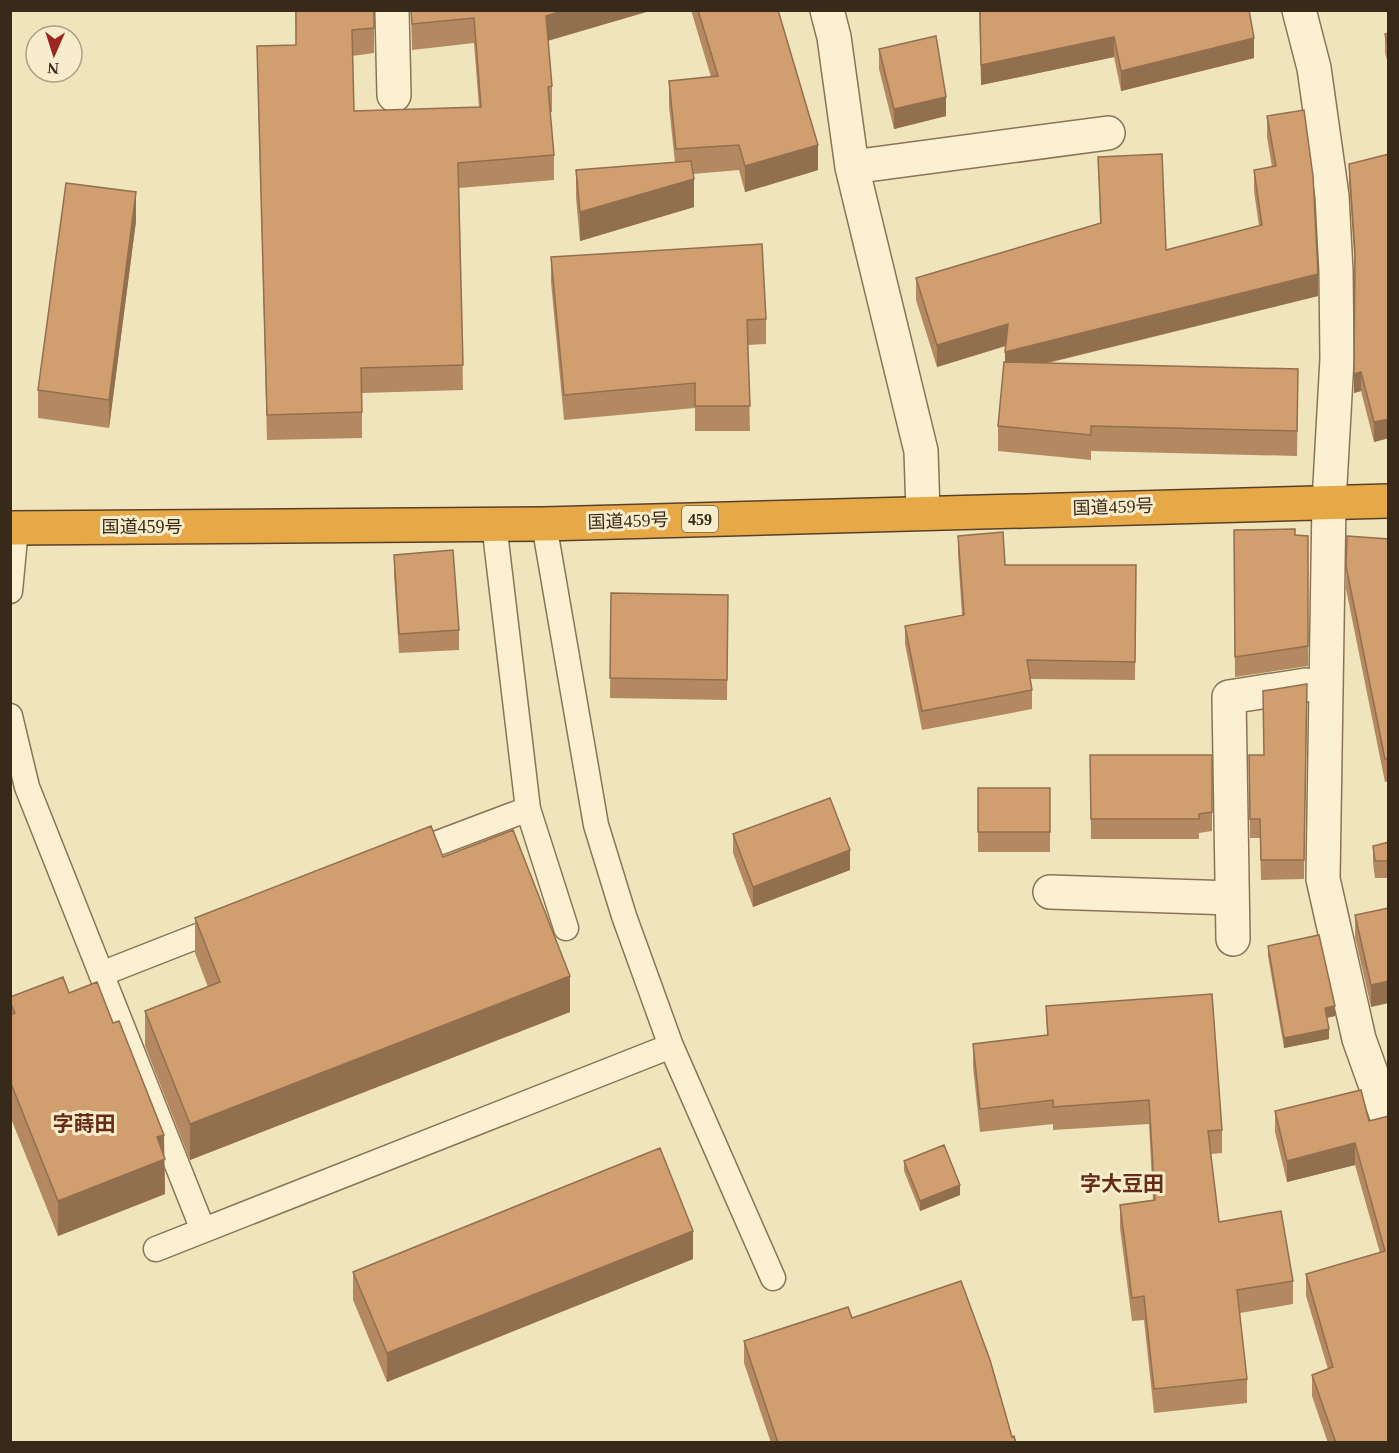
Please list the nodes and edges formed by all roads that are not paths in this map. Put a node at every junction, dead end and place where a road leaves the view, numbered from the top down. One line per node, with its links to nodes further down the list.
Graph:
1 (392, 10): 4 (street)
2 (827, 10): 6 (street)
3 (1299, 10): 8 (street)
4 (394, 95)
5 (1108, 133): 6 (street)
6 (852, 167): 9 (street)
7 (1389, 501): 8 (highway, 国道459号 / 459)
8 (1329, 502): 9 (highway, 国道459号 / 459); 14 (street)
9 (923, 512): 11 (highway, 国道459号 / 459)
10 (494, 524): 11 (highway, 国道459号 / 459); 12 (highway, 国道459号 / 459); 16 (lane)
11 (544, 524): 24 (lane)
12 (13, 528): 13 (lane)
13 (10, 591)
14 (1326, 682): 19 (street); 25 (street)
15 (10, 716): 23 (lane)
16 (528, 809): 17 (lane); 21 (lane)
17 (385, 864)
18 (1050, 892): 19 (street)
19 (1232, 898): 22 (street)
20 (243, 919): 23 (lane)
21 (566, 928)
22 (1233, 939)
23 (101, 974): 26 (lane)
24 (671, 1046): 26 (lane); 28 (lane)
25 (1389, 1120)
26 (203, 1230): 27 (lane)
27 (156, 1249)
28 (773, 1278)

